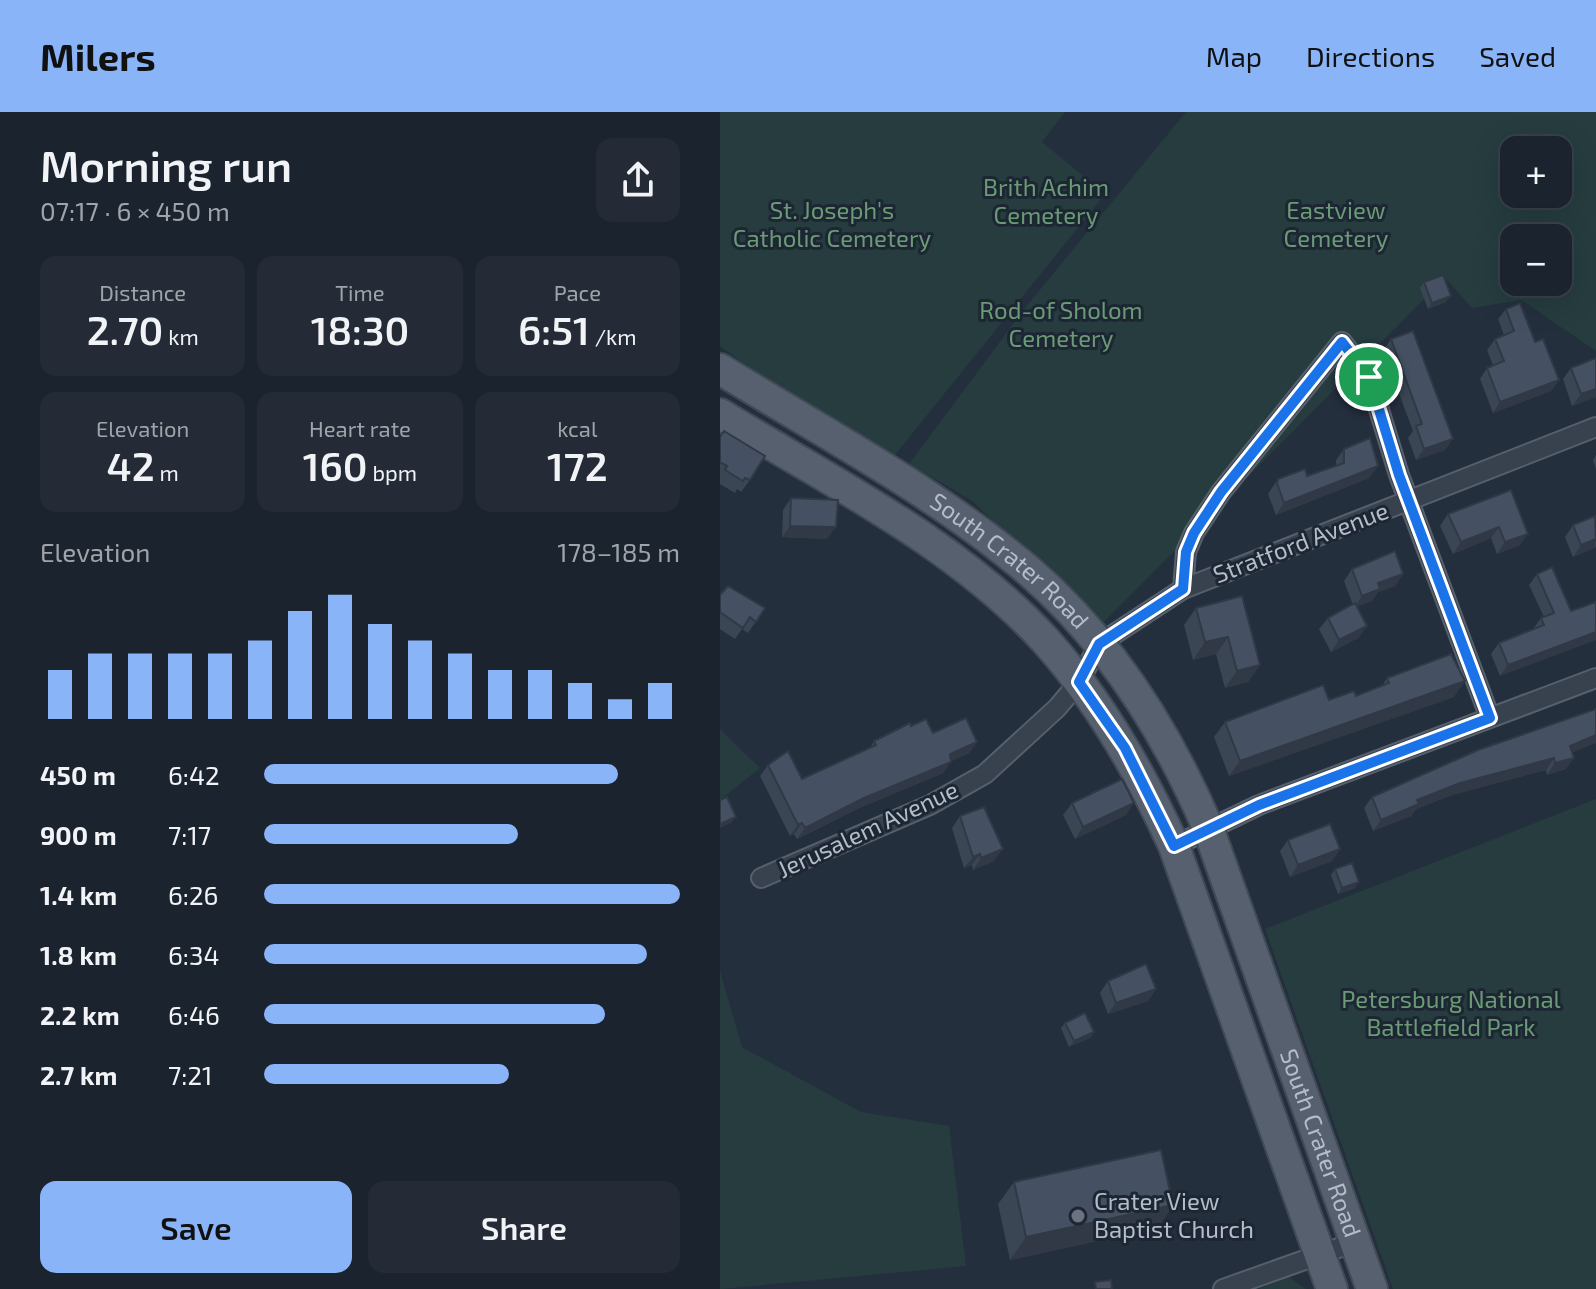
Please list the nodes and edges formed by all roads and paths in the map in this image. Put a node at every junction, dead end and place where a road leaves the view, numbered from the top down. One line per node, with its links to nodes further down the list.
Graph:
1 (720, 369): 6 (main road, South Crater Road)
2 (720, 414): 8 (main road, South Crater Road)
3 (1596, 427): 4 (street, Stratford Avenue)
4 (1409, 502): 5 (street, Stratford Avenue); 5 (street); 9 (street)
5 (1183, 589): 6 (street, Stratford Avenue)
6 (1099, 644): 8 (street, Stratford Avenue); 10 (main road, South Crater Road)
7 (1596, 678): 9 (street)
8 (1079, 682): 11 (main road, South Crater Road); 12 (street, Jerusalem Avenue)
9 (1490, 718): 10 (street)
10 (1208, 828): 11 (street); 13 (main road, South Crater Road)
11 (1174, 846): 14 (main road, South Crater Road)
12 (761, 878)
13 (1358, 1241): 14 (street); 17 (main road, South Crater Road)
14 (1320, 1254): 15 (street); 16 (main road, South Crater Road)
15 (1223, 1289)
16 (1332, 1289)
17 (1372, 1289)

